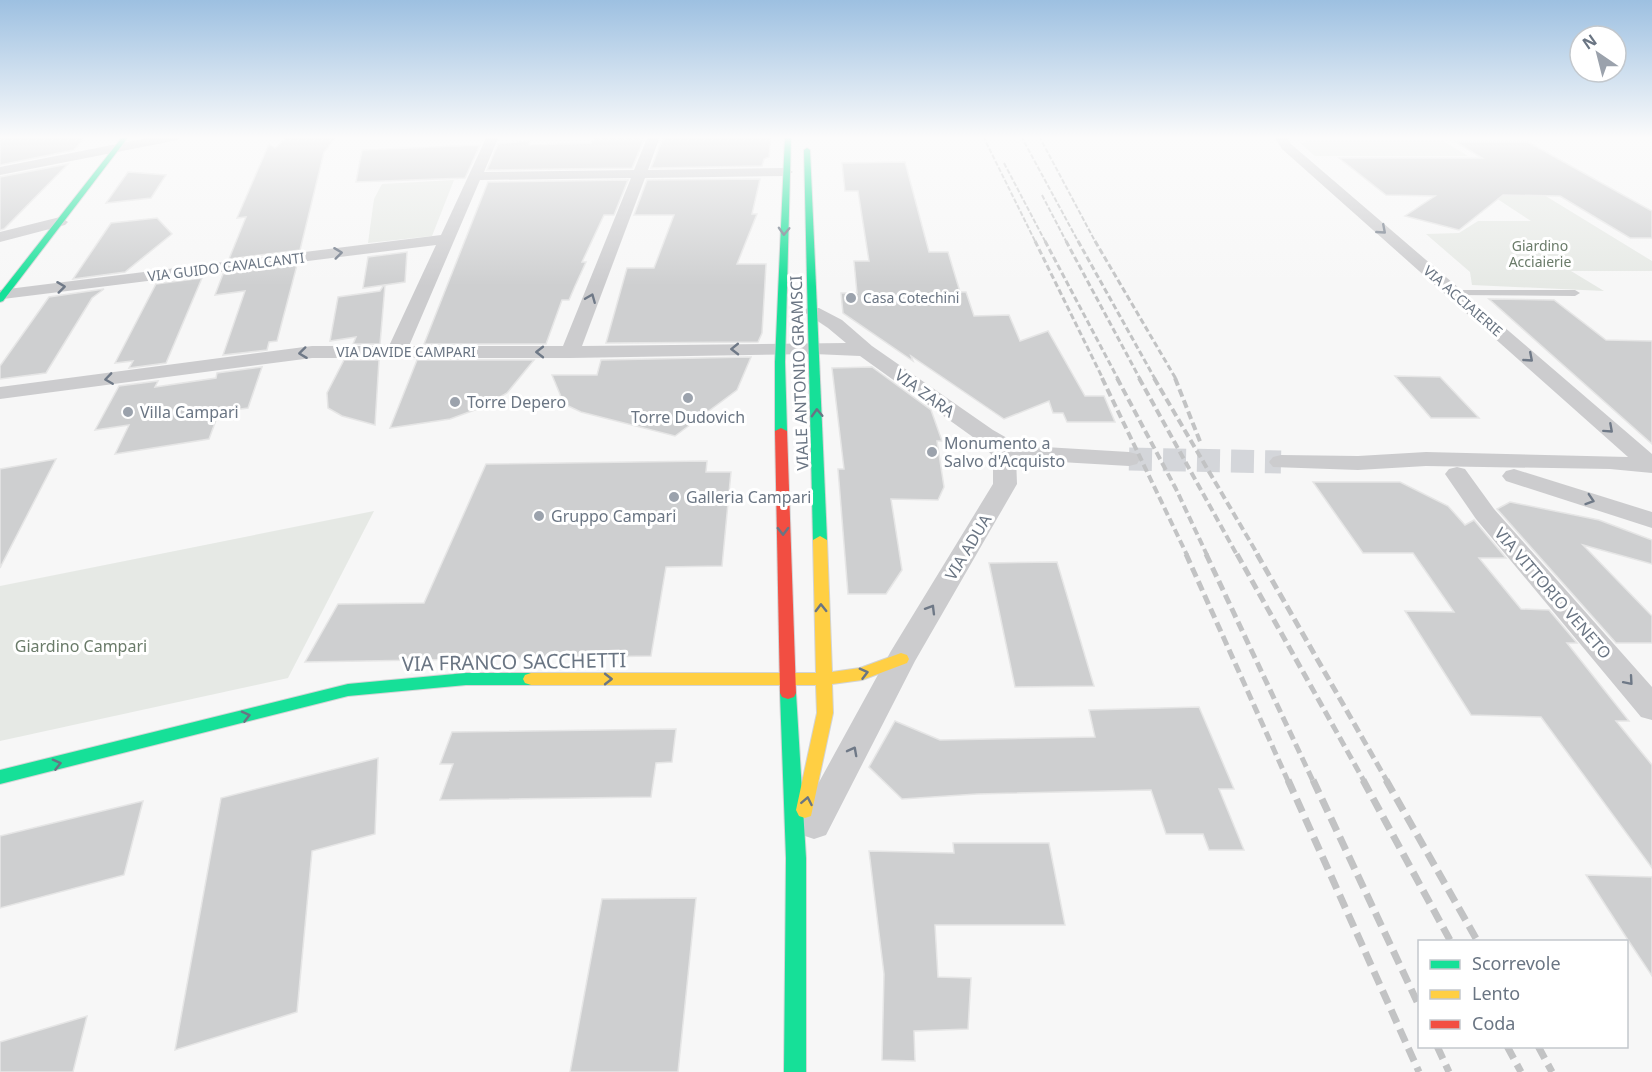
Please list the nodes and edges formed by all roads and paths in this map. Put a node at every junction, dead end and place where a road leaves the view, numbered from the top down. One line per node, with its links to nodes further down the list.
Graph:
1 (88, 186): 7 (main road)
2 (472, 186): 9 (street)
3 (635, 186): 17 (street, one-way to 3)
4 (786, 186): 14 (main road, VIALE ANTONIO GRAMSCI, one-way to 14)
5 (809, 186): 13 (main road, VIALE ANTONIO GRAMSCI)
6 (1331, 186): 10 (street, VIA ACCIAIERIE, one-way to 10)
7 (60, 222): 8 (street); 12 (main road)
8 (0, 237)
9 (448, 239): 12 (street, VIA GUIDO CAVALCANTI, one-way to 9); 18 (street)
10 (1453, 292): 11 (lane); 26 (street, VIA ACCIAIERIE, one-way to 26)
11 (1575, 292)
12 (2, 297)
13 (813, 312): 15 (main road, VIALE ANTONIO GRAMSCI); 16 (street, VIA ZARA)
14 (780, 348): 15 (street, VIA DAVIDE CAMPARI); 17 (street, VIA DAVIDE CAMPARI, one-way to 17); 32 (main road, VIALE ANTONIO GRAMSCI, one-way to 32)
15 (814, 348): 16 (street); 33 (main road, VIALE ANTONIO GRAMSCI, one-way to 15)
16 (865, 350): 20 (street, VIA ZARA)
17 (570, 352): 18 (street, VIA DAVIDE CAMPARI, one-way to 18)
18 (396, 353): 19 (street, VIA DAVIDE CAMPARI, one-way to 19)
19 (0, 393)
20 (985, 435): 21 (street); 29 (street)
21 (1097, 459): 22 (street); 29 (street)
22 (1129, 459)
23 (1536, 460): 25 (street); 26 (street); 27 (street)
24 (1281, 462): 25 (street)
25 (1358, 463): 27 (street)
26 (1652, 466): 28 (street)
27 (1457, 474): 28 (street); 34 (street, VIA VITTORIO VENETO, one-way to 34)
28 (1514, 476): 30 (street, one-way to 30)
29 (1005, 484): 31 (street, VIA ADUA, one-way to 29)
30 (1652, 520)
31 (901, 659): 33 (main road, one-way to 31); 36 (street, VIA ADUA, one-way to 31)
32 (786, 678): 33 (main road, VIA FRANCO SACCHETTI); 35 (main road, VIA FRANCO SACCHETTI, one-way to 32); 36 (main road, VIALE ANTONIO GRAMSCI)
33 (825, 679): 36 (main road, VIALE ANTONIO GRAMSCI, one-way to 33)
34 (1652, 708)
35 (0, 777)
36 (796, 858): 37 (main road, VIALE ANTONIO GRAMSCI)
37 (795, 1072)

